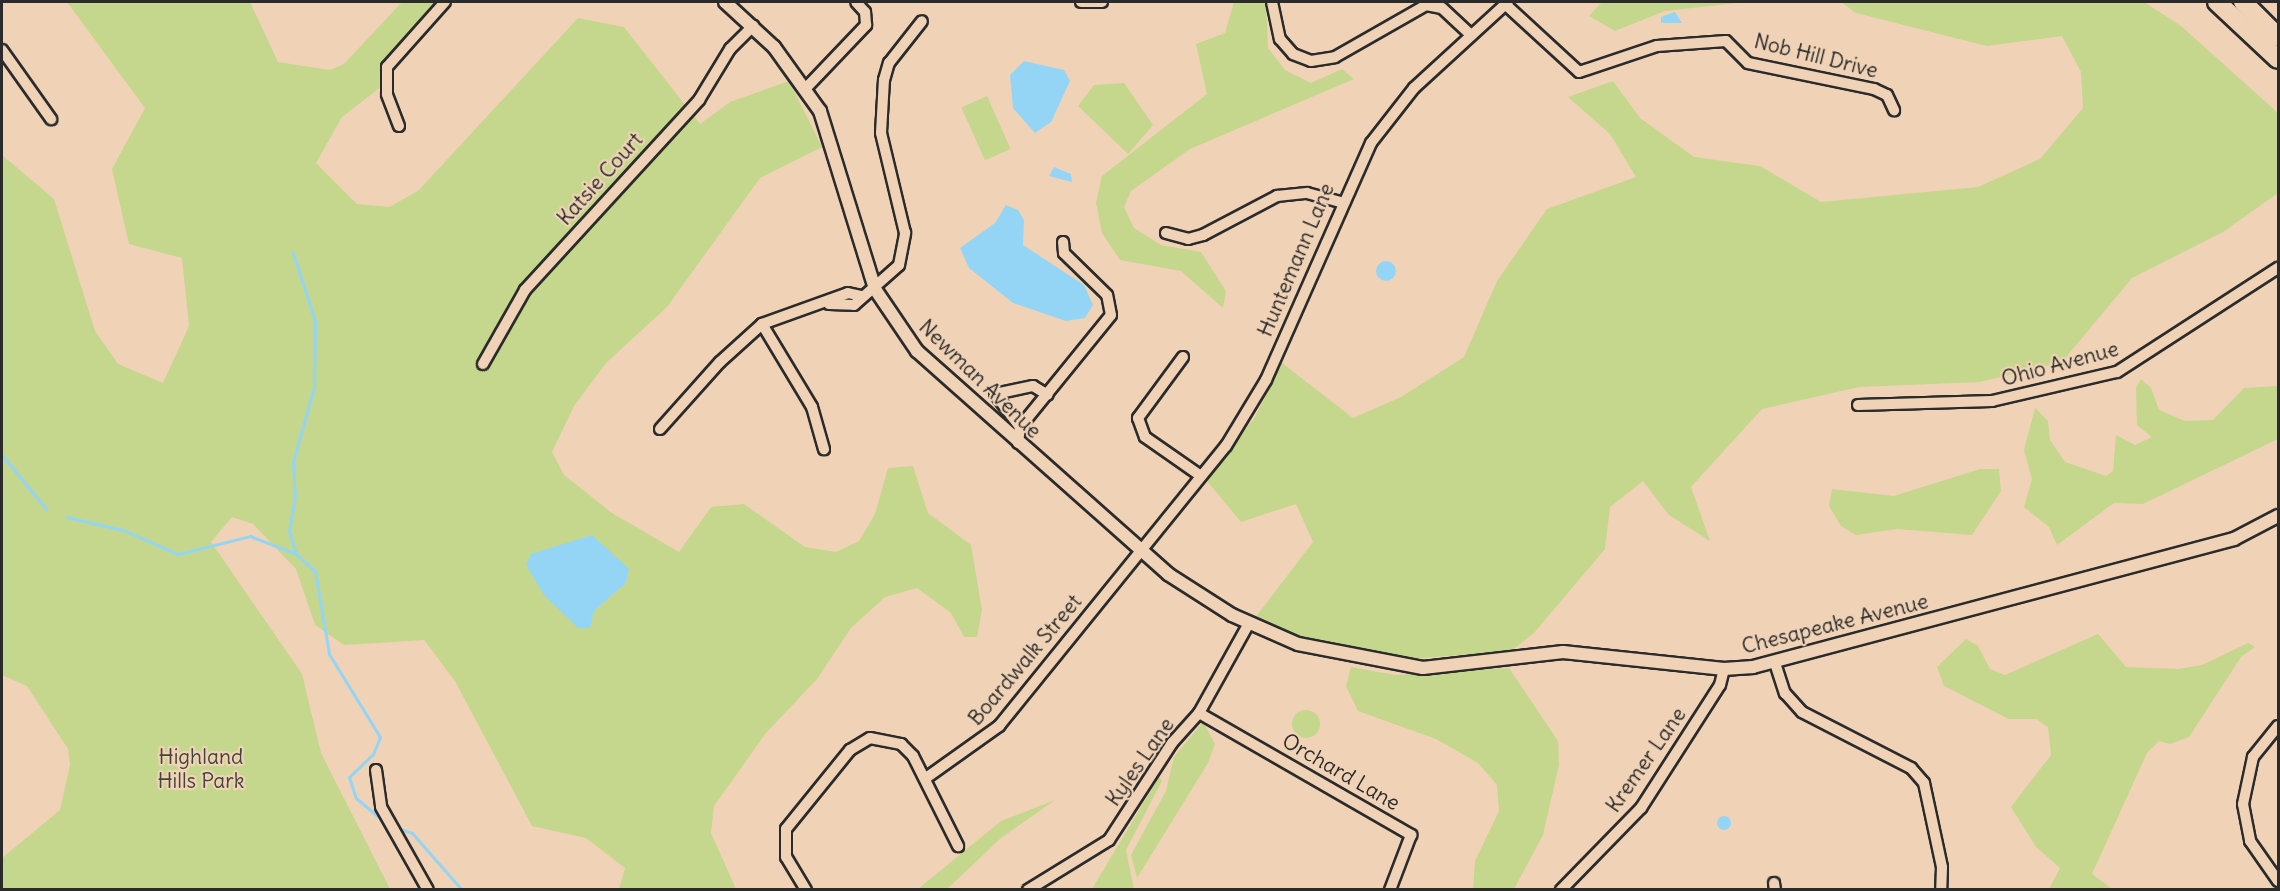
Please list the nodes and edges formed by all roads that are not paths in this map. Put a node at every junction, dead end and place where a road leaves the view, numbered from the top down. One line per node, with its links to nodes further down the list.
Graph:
1 (445, 2): 19 (street)
2 (725, 2): 11 (street, Newman Avenue)
3 (856, 2): 16 (street)
4 (1081, 2): 5 (street)
5 (1102, 2)
6 (1272, 2): 12 (street)
7 (2217, 2): 15 (highway)
8 (2243, 2): 13 (highway)
9 (1507, 3): 12 (street, Huntemann Lane); 17 (street, Nob Hill Drive)
10 (922, 21): 24 (street)
11 (753, 26): 16 (street, Newman Avenue); 27 (street, Katsie Court)
12 (1471, 35): 20 (street, Huntemann Lane)
13 (2278, 37)
14 (2, 50): 18 (street)
15 (2278, 59)
16 (807, 87): 24 (street, Newman Avenue)
17 (1894, 110)
18 (51, 119)
19 (399, 126)
20 (1341, 202): 21 (street); 34 (street, Huntemann Lane)
21 (1166, 233)
22 (1063, 242): 28 (street)
23 (2278, 268): 29 (street, Ohio Avenue)
24 (875, 289): 25 (street); 32 (street, Newman Avenue)
25 (762, 324): 31 (street); 33 (street)
26 (1183, 357): 34 (street)
27 (483, 364)
28 (1048, 395): 30 (street); 30 (street)
29 (1858, 405)
30 (1020, 427): 32 (street)
31 (660, 429)
32 (1018, 442): 36 (street, Newman Avenue)
33 (824, 449)
34 (1201, 476): 36 (street, Huntemann Lane)
35 (2278, 516): 38 (street, Chesapeake Avenue)
36 (1139, 551): 37 (street, Newman Avenue); 43 (street, Boardwalk Street)
37 (1249, 623): 39 (street, Chesapeake Avenue); 40 (street, Kyles Lane)
38 (1775, 663): 39 (street, Chesapeake Avenue); 51 (street)
39 (1724, 669): 50 (street, Kremer Lane)
40 (1199, 713): 48 (street, Kyles Lane); 49 (street, Orchard Lane)
41 (2278, 726): 45 (street)
42 (376, 770): 46 (street)
43 (926, 778): 44 (street); 47 (street)
44 (958, 846)
45 (2278, 880)
46 (428, 890)
47 (806, 890)
48 (1028, 890)
49 (1390, 890)
50 (1561, 890)
51 (1941, 890)

